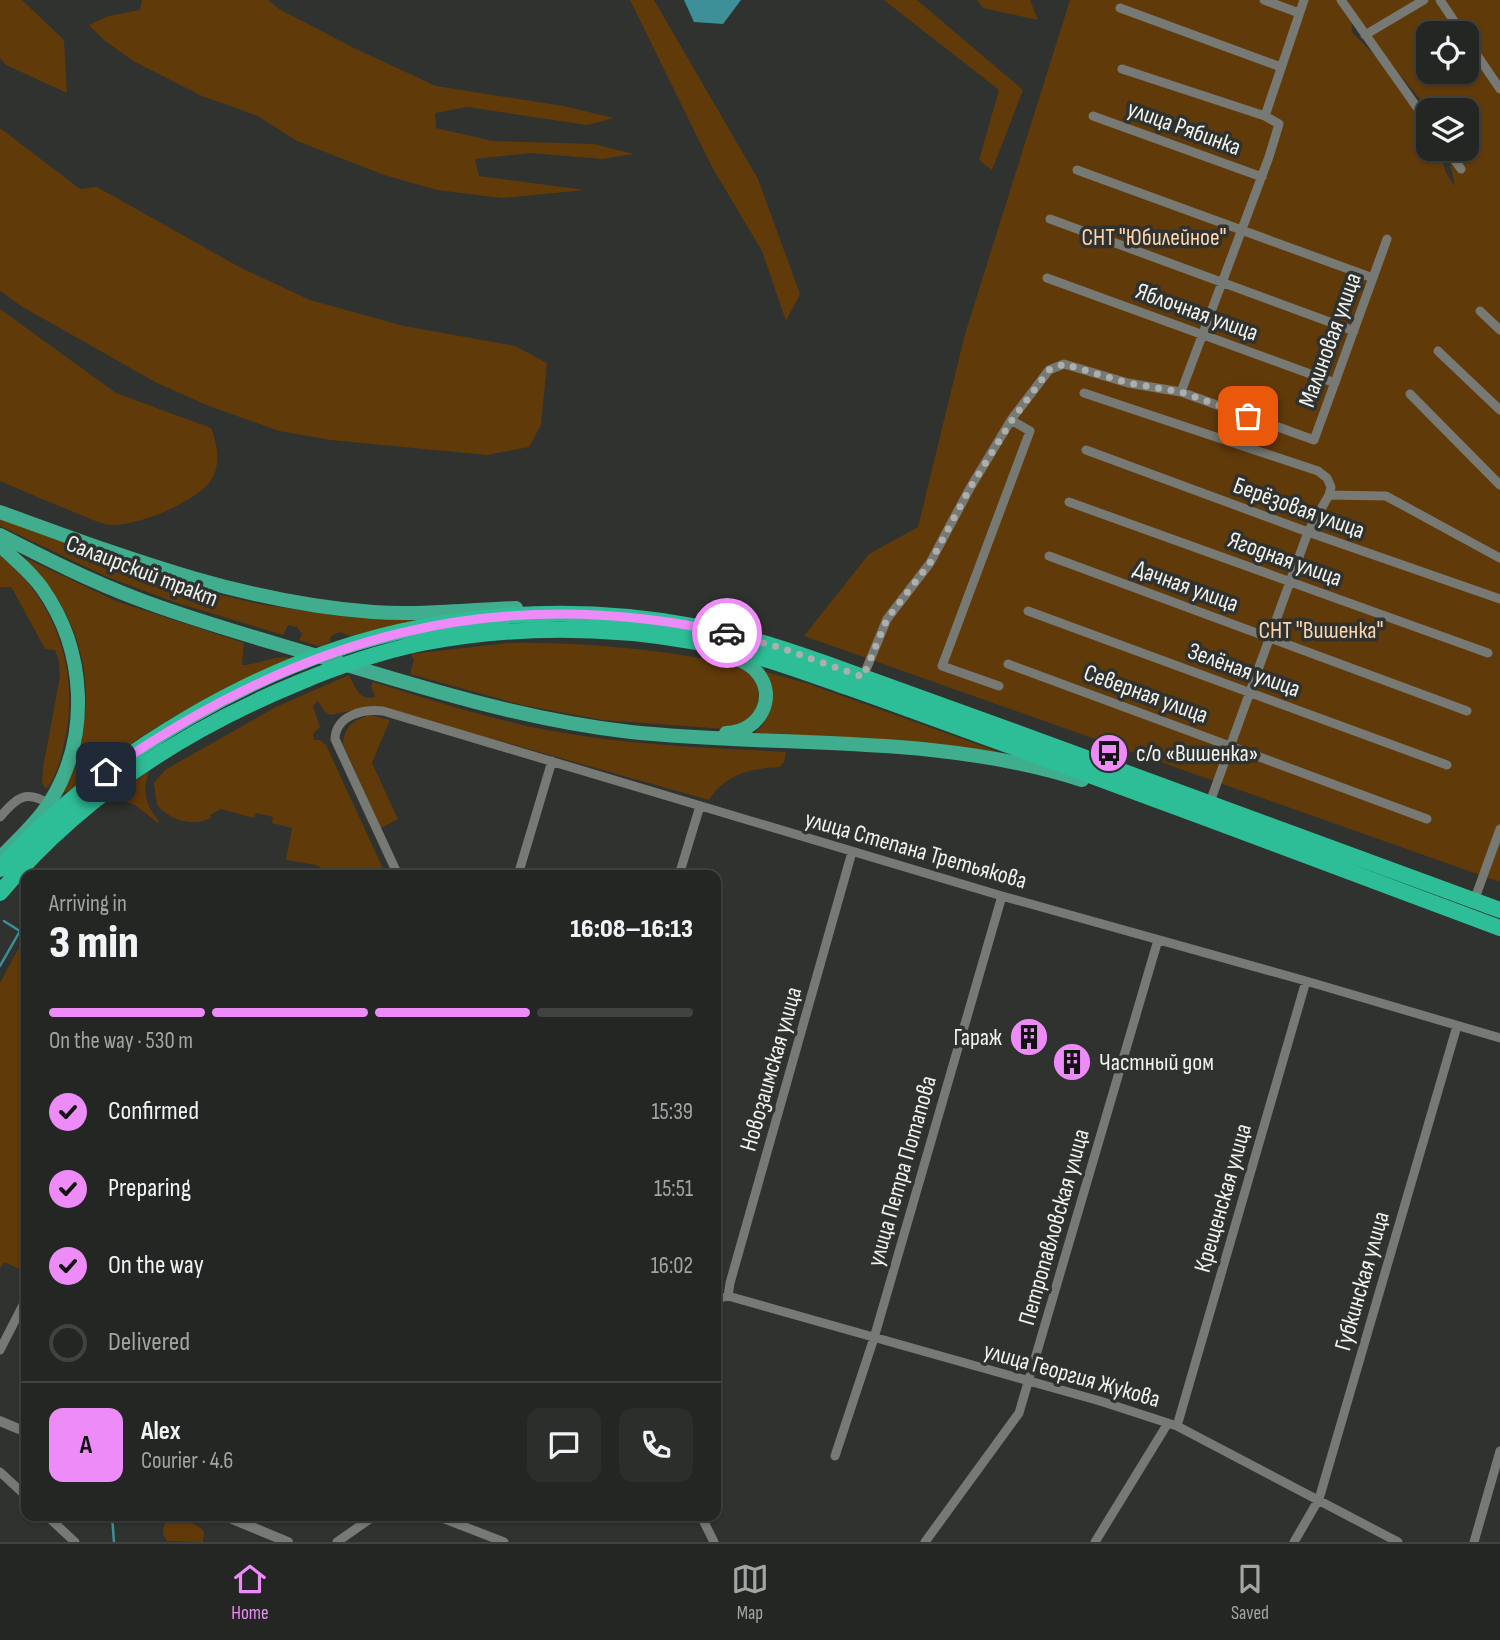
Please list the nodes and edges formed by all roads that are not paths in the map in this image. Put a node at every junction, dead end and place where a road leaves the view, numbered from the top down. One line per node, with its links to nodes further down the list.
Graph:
1 (1264, 0): 7 (street)
2 (1304, 0): 7 (street)
3 (1341, 0): 9 (street)
4 (1424, 0): 9 (street)
5 (1440, 0): 8 (street)
6 (1120, 8): 11 (street)
7 (1299, 13): 11 (street)
8 (1454, 21)
9 (1365, 35): 14 (street)
10 (1479, 58): 13 (street)
11 (1281, 67): 16 (street)
12 (1122, 69): 16 (street)
13 (1500, 89)
14 (1416, 106)
15 (1093, 116): 20 (street, улица Рябинка)
16 (1265, 116): 20 (street)
17 (1455, 161): 18 (street)
18 (1461, 169)
19 (1077, 170): 22 (street)
20 (1262, 177): 22 (street)
21 (1050, 219): 26 (street)
22 (1241, 231): 25 (street); 26 (street)
23 (1387, 239): 25 (street, Малиновая улица)
24 (1047, 278): 30 (street, Яблочная улица)
25 (1373, 278): 29 (street, Малиновая улица)
26 (1222, 283): 29 (street); 30 (street)
27 (1480, 311): 28 (street)
28 (1500, 330)
29 (1354, 331): 32 (street, Малиновая улица)
30 (1203, 335): 32 (street, Яблочная улица); 33 (street)
31 (1438, 351): 36 (street)
32 (1335, 383): 33 (street, Малиновая улица)
33 (1181, 392): 37 (street)
34 (1084, 393): 40 (street)
35 (1410, 394): 39 (street)
36 (1500, 410)
37 (1012, 420): 56 (street); 57 (street)
38 (1086, 450): 43 (street, Берёзовая улица)
39 (1500, 485)
40 (1329, 495): 43 (street); 47 (street)
41 (1069, 502): 48 (street, Ягодная улица)
42 (0, 512): 51 (main road)
43 (1308, 532): 48 (street); 49 (street, Берёзовая улица)
44 (0, 535): 60 (main road, Салаирский тракт)
45 (0, 546): 65 (main road)
46 (1049, 556): 53 (street, Дачная улица)
47 (1500, 558)
48 (1290, 582): 53 (street); 54 (street, Ягодная улица)
49 (1500, 599)
50 (1028, 611): 58 (street, Зелёная улица)
51 (694, 626): 56 (highway); 73 (highway)
52 (506, 632): 60 (main road); 70 (highway); 77 (highway)
53 (1270, 638): 58 (street); 59 (street, Дачная улица)
54 (1488, 653)
55 (1008, 664): 61 (street, Северная улица)
56 (863, 677): 64 (highway)
57 (999, 686)
58 (1250, 693): 61 (street); 63 (street, Зелёная улица)
59 (1466, 711)
60 (630, 732): 70 (main road)
61 (1231, 746): 64 (street); 68 (street, Северная улица)
62 (552, 761): 66 (street, улица Степана Третьякова); 74 (street, улица Степана Третьякова); 75 (street)
63 (1447, 765)
64 (1210, 803): 79 (highway)
65 (49, 804): 67 (street); 72 (main road)
66 (700, 806): 71 (street, улица Степана Третьякова); 76 (street)
67 (1, 815)
68 (1427, 819)
69 (1500, 829): 79 (street)
70 (1244, 832): 81 (highway)
71 (852, 852): 78 (street, улица Степана Третьякова); 86 (street, Новозаимская улица)
72 (0, 858)
73 (0, 869)
74 (396, 870)
75 (519, 870)
76 (681, 870)
77 (0, 893)
78 (1002, 896): 82 (street, улица Степана Третьякова); 89 (street, улица Петра Потапова)
79 (1474, 901): 80 (highway)
80 (1500, 910)
81 (1500, 928)
82 (1158, 940): 83 (street, улица Степана Третьякова); 91 (street, Петропавловская улица)
83 (1306, 981): 84 (street, улица Степана Третьякова); 93 (street, Крещенская улица)
84 (1457, 1026): 85 (street, улица Степана Третьякова); 99 (street, Губкинская улица)
85 (1500, 1038)
86 (728, 1296): 87 (street, улица Георгия Жукова); 89 (street, улица Георгия Жукова)
87 (721, 1297)
88 (21, 1309): 90 (street)
89 (874, 1338): 91 (street, улица Георгия Жукова); 96 (street, улица Петра Потапова)
90 (0, 1350)
91 (1029, 1381): 93 (street, улица Георгия Жукова); 110 (street, Петропавловская улица)
92 (0, 1421): 94 (street)
93 (1173, 1424): 99 (street, улица Георгия Жукова); 111 (street, Крещенская улица)
94 (21, 1430)
95 (1500, 1451): 114 (street)
96 (835, 1456)
97 (0, 1472): 98 (street)
98 (21, 1491)
99 (1318, 1499): 112 (street, Губкинская улица); 113 (street, улица Георгия Жукова)
100 (52, 1521): 105 (street)
101 (237, 1521): 106 (street)
102 (367, 1521): 107 (street)
103 (451, 1521): 108 (street)
104 (704, 1521): 109 (street)
105 (75, 1542)
106 (288, 1542)
107 (337, 1542)
108 (504, 1542)
109 (714, 1542)
110 (925, 1542)
111 (1095, 1542)
112 (1294, 1542)
113 (1398, 1542)
114 (1474, 1542)

